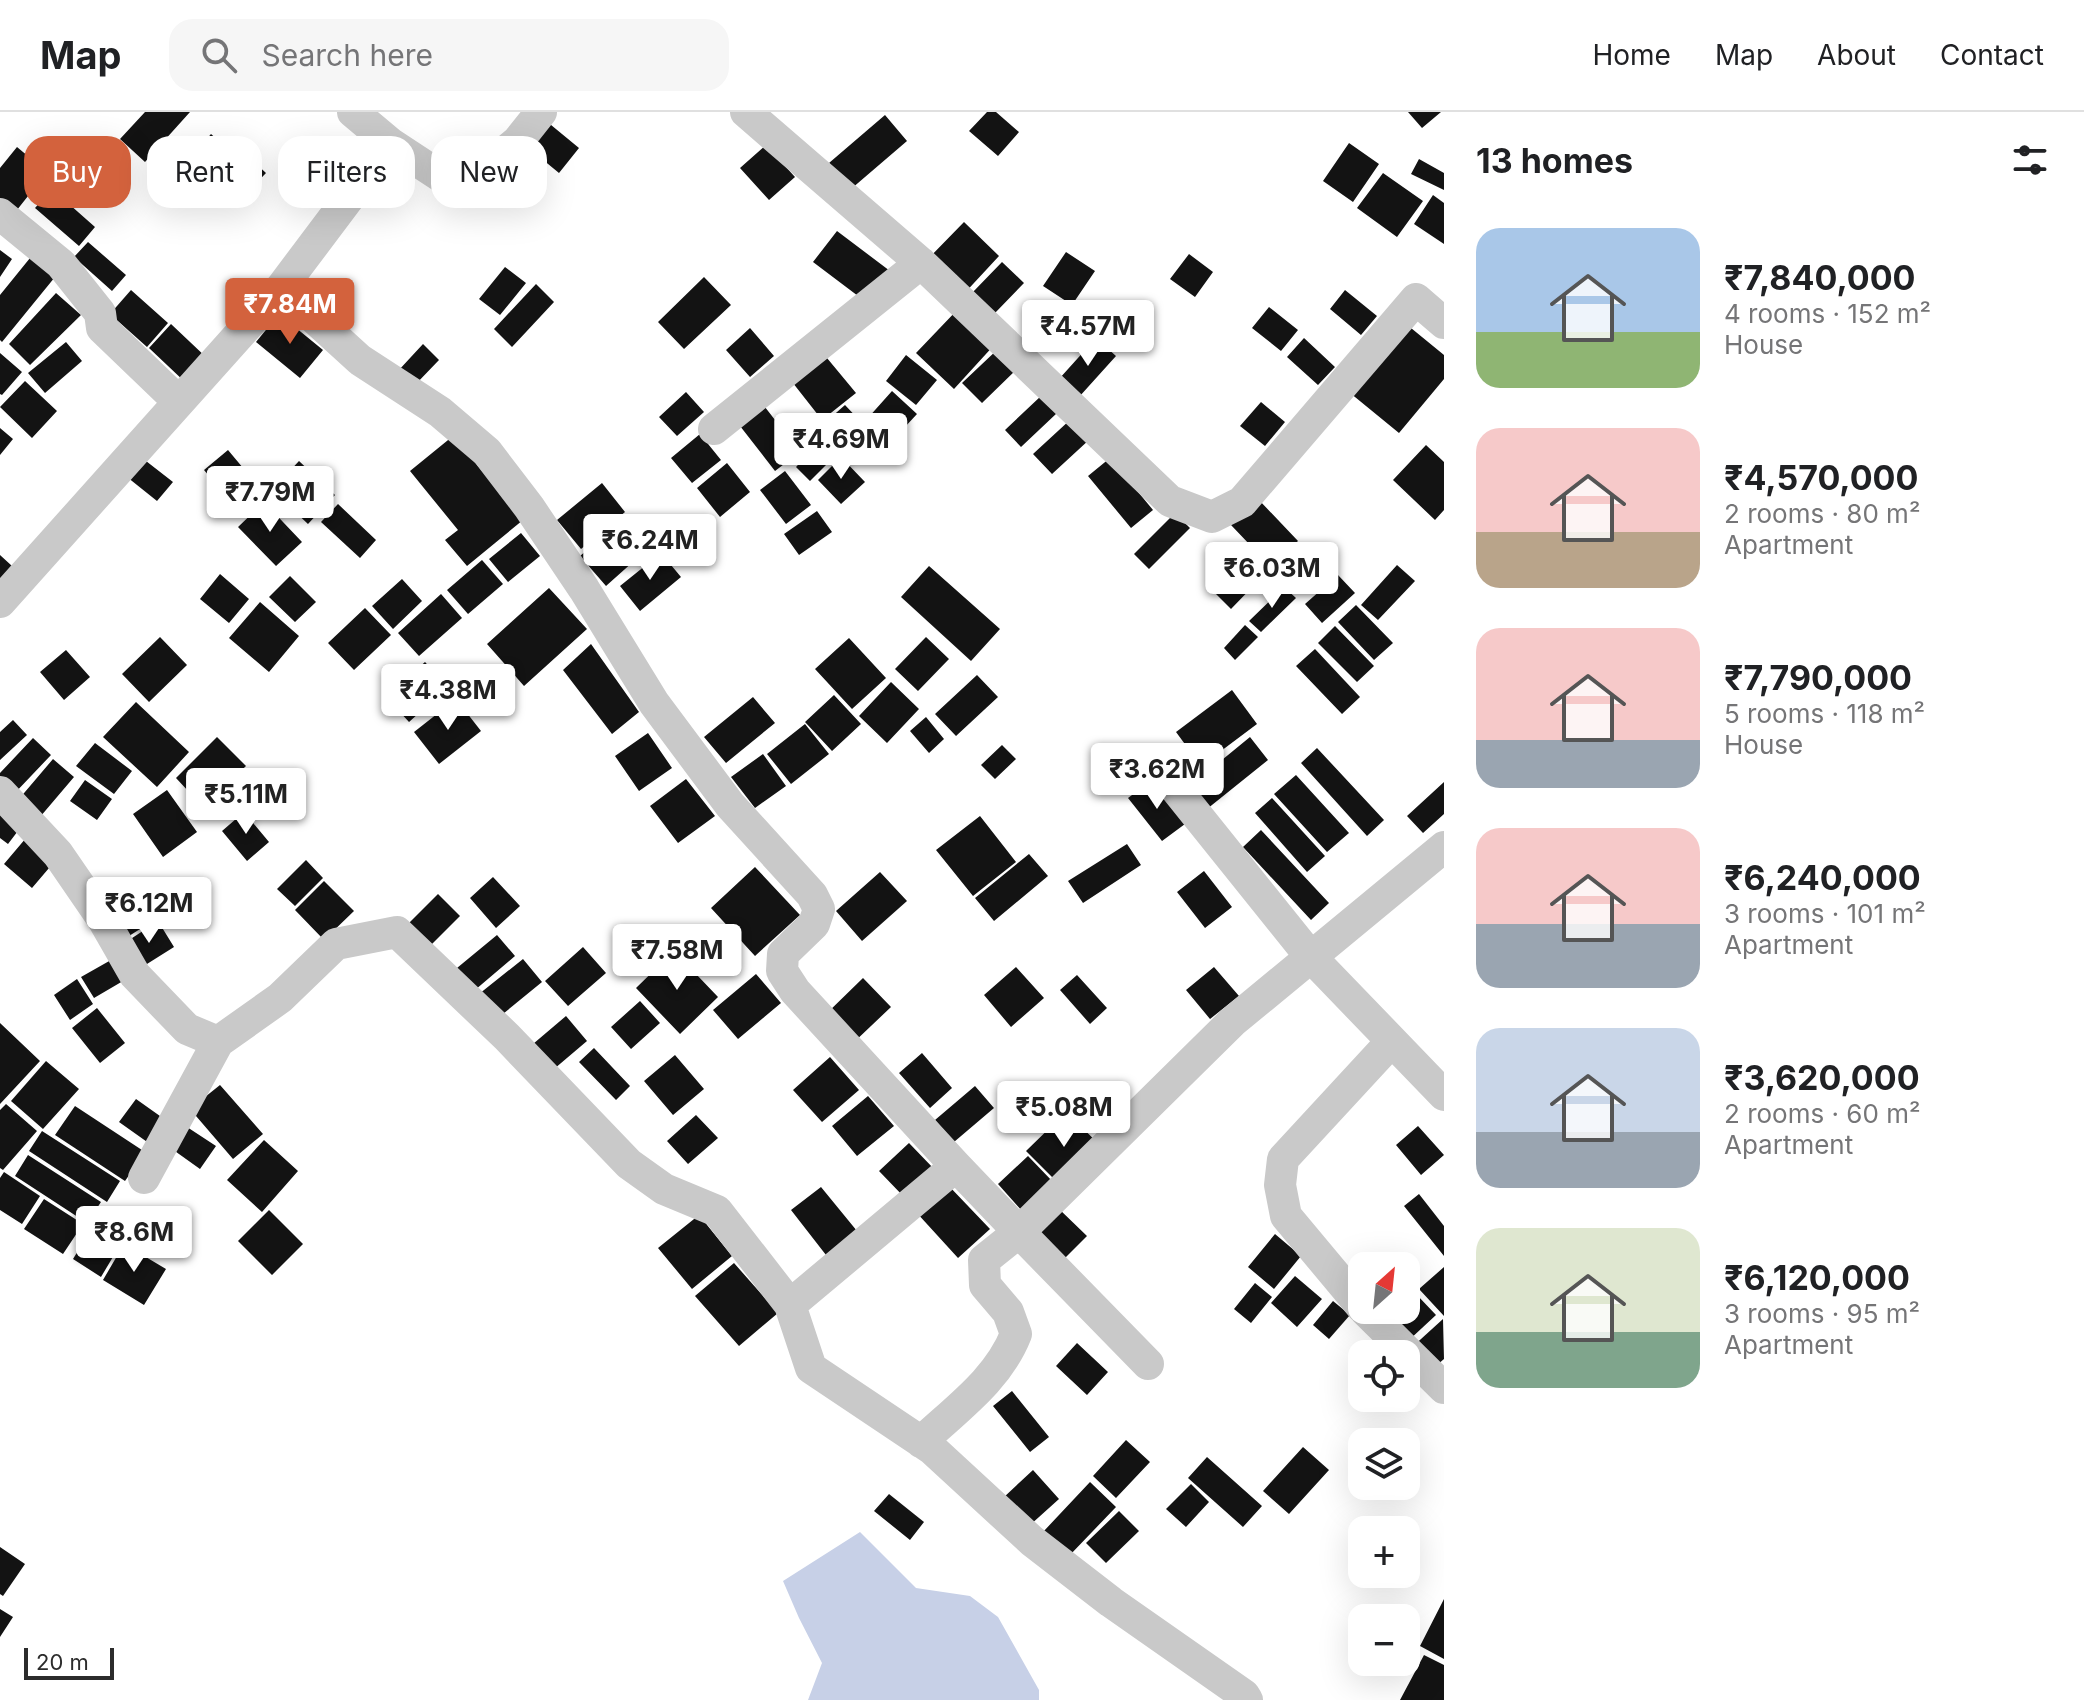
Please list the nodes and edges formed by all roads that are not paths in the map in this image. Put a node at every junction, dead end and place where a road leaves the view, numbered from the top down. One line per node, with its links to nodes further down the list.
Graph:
1 (353, 112): 4 (street)
2 (541, 112): 5 (street)
3 (746, 112): 8 (street)
4 (382, 136)
5 (415, 159)
6 (341, 208): 9 (street)
7 (0, 214): 11 (street)
8 (921, 263): 10 (street); 12 (street)
9 (281, 288): 11 (street); 21 (street)
10 (1444, 323)
11 (178, 401): 13 (street)
12 (714, 429)
13 (0, 602)
14 (1155, 763): 17 (street)
15 (0, 792): 19 (street)
16 (1444, 847): 17 (street)
17 (1310, 956): 18 (street); 23 (street)
18 (1392, 1041): 20 (street); 24 (street)
19 (218, 1042): 22 (street); 25 (street)
20 (1444, 1095)
21 (956, 1166): 23 (street); 25 (street)
22 (144, 1178)
23 (1019, 1232): 27 (street); 29 (street)
24 (1348, 1290)
25 (790, 1305): 29 (street)
26 (1379, 1324): 28 (street)
27 (1148, 1364)
28 (1444, 1388)
29 (921, 1442): 30 (street)
30 (1247, 1700)

